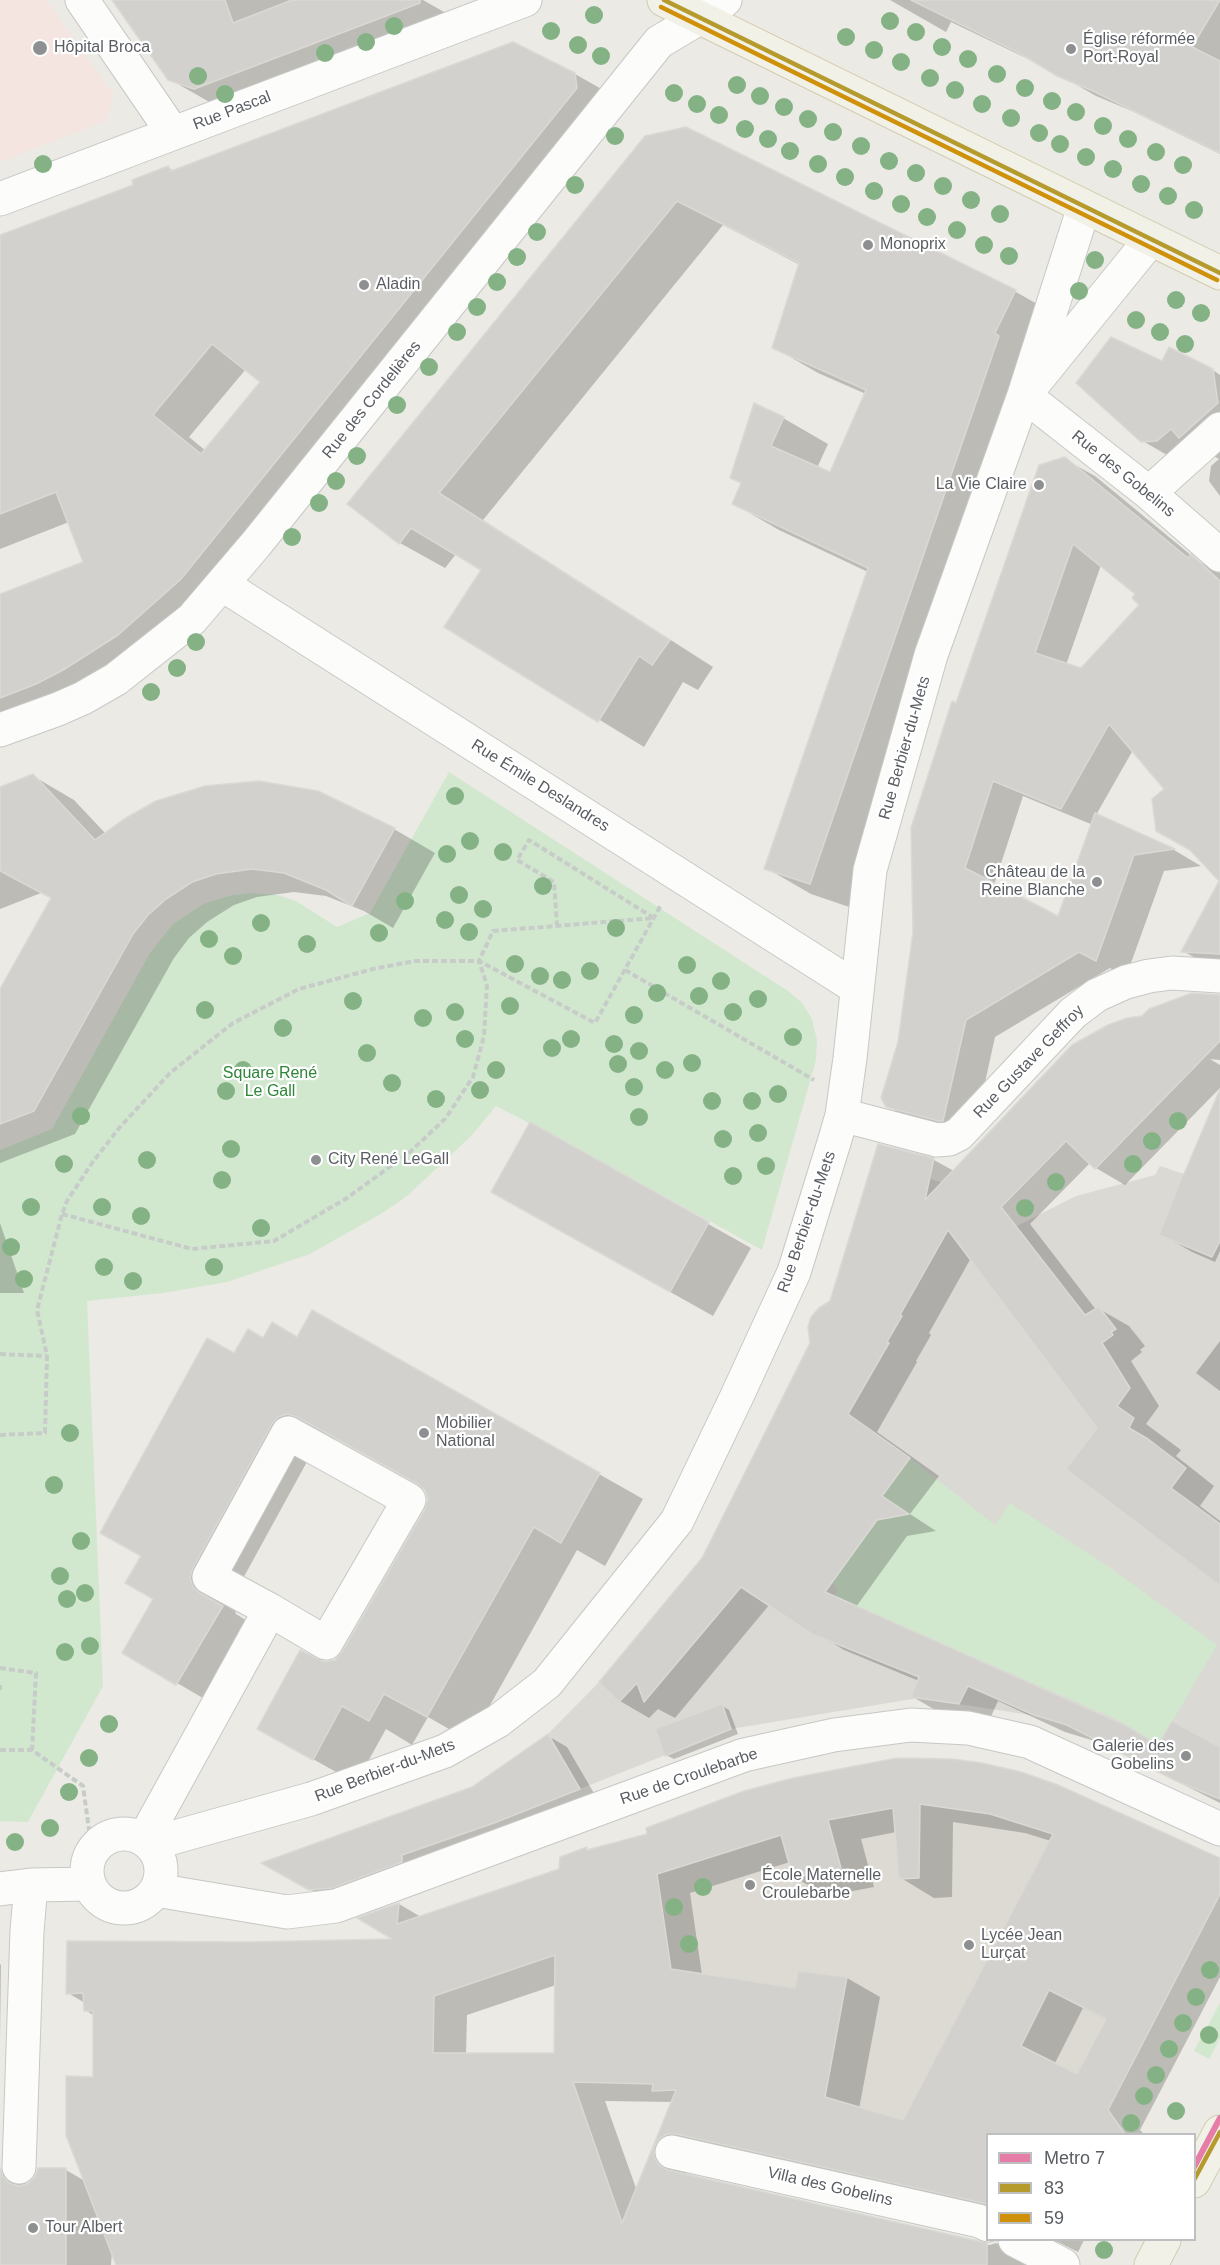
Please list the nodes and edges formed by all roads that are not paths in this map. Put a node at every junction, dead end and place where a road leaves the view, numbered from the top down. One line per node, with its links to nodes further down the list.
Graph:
1 (82, 0): 6 (street)
2 (525, 0): 5 (street, Rue Pascal)
3 (664, 0): 4 (main road)
4 (713, 9): 8 (main road); 15 (street, Rue des Cordelières)
5 (467, 12): 6 (street, Rue Pascal)
6 (173, 133): 7 (street, Rue Pascal)
7 (0, 199)
8 (1084, 207): 9 (main road); 11 (street, Rue Berbier-du-Mets)
9 (1151, 239): 10 (main road); 11 (street, Rue Berbier-du-Mets)
10 (1220, 273)
11 (1024, 395): 13 (street, Rue des Gobelins); 18 (street, Rue Berbier-du-Mets)
12 (1220, 429): 13 (street)
13 (1149, 493): 14 (street, Rue des Gobelins)
14 (1220, 555)
15 (223, 585): 16 (street, Rue des Cordelières); 18 (street, Rue Émile Deslandres)
16 (0, 730)
17 (1220, 976): 19 (street, Rue Gustave Geffroy)
18 (857, 988): 19 (street, Rue Berbier-du-Mets)
19 (844, 1104): 22 (street, Rue Berbier-du-Mets)
20 (270, 1610): 20 (street); 22 (street)
21 (1220, 1828): 25 (street, Rue de Croulebarbe)
22 (147, 1842): 23 (street); 25 (street)
23 (89, 1884): 24 (street); 25 (street)
24 (15, 1887): 28 (street)
25 (156, 1890)
26 (1220, 2132): 29 (main road)
27 (672, 2152): 30 (street, Villa des Gobelins)
28 (19, 2167)
29 (1196, 2177)
30 (986, 2224)
31 (1017, 2241): 33 (street)
32 (1163, 2241): 34 (main road)
33 (1063, 2265)
34 (1151, 2265)

